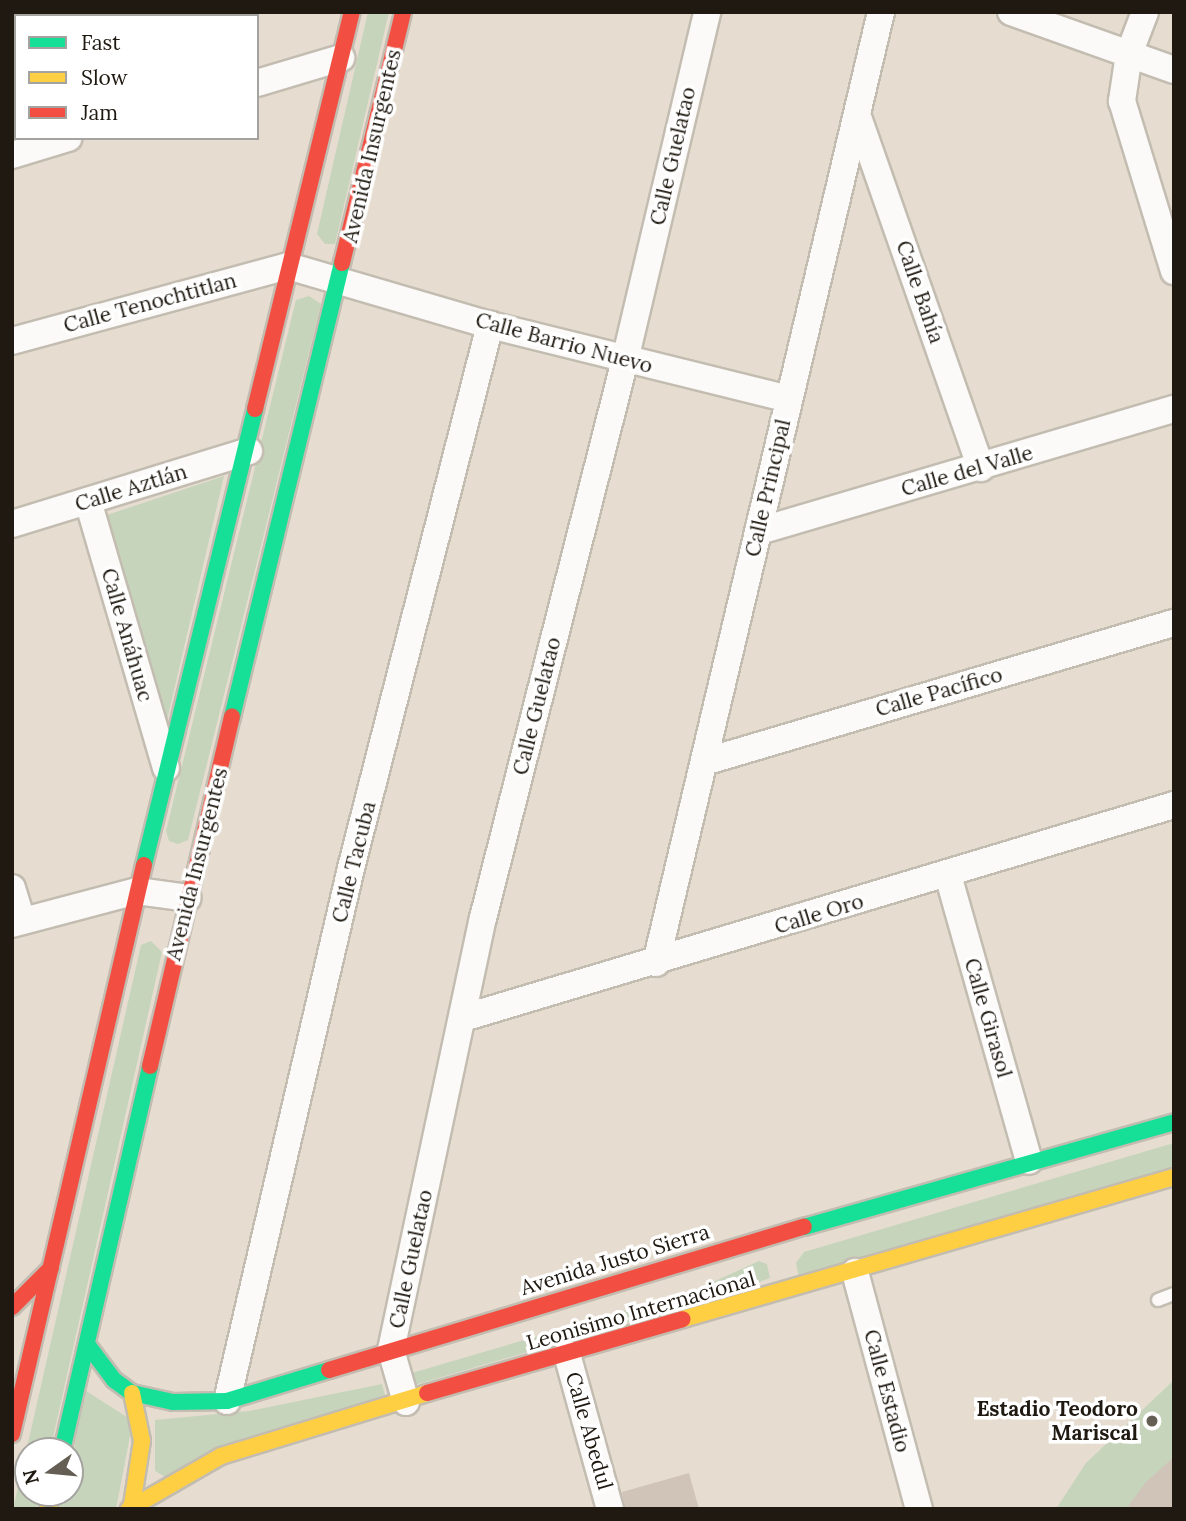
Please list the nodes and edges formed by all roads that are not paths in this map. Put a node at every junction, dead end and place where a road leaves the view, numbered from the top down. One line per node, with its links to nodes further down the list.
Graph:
1 (352, 12): 8 (main road)
2 (403, 12): 16 (main road, Avenida Insurgentes)
3 (707, 12): 19 (street, Calle Guelatao)
4 (881, 12): 11 (street, Calle Principal)
5 (1012, 12): 7 (street)
6 (1145, 12): 7 (street)
7 (1129, 54): 9 (street); 15 (street)
8 (341, 58): 10 (street); 14 (main road)
9 (1174, 70)
10 (259, 82)
11 (858, 117): 20 (street, Calle Principal); 23 (street, Calle Bahía)
12 (61, 140): 13 (street)
13 (12, 155)
14 (288, 266): 16 (street); 18 (street, Calle Tenochtitlan); 22 (main road)
15 (1174, 271)
16 (341, 280): 17 (street, Calle Barrio Nuevo); 34 (main road, Avenida Insurgentes)
17 (490, 325): 19 (street, Calle Barrio Nuevo); 52 (street, Calle Tacuba)
18 (12, 341)
19 (625, 360): 20 (street, Calle Barrio Nuevo); 37 (street, Calle Guelatao)
20 (788, 399): 26 (street, Calle Principal)
21 (1174, 409): 23 (street, Calle del Valle)
22 (249, 451): 24 (street, Calle Aztlán); 29 (main road)
23 (981, 468): 26 (street, Calle del Valle)
24 (88, 501): 25 (street, Calle Aztlán); 29 (street, Calle Anáhuac)
25 (12, 524)
26 (759, 531): 28 (street, Calle Principal)
27 (1174, 623): 28 (street, Calle Pacífico)
28 (704, 762): 36 (street, Calle Principal)
29 (167, 770): 33 (main road)
30 (1174, 805): 31 (street, Calle Oro)
31 (948, 875): 36 (street, Calle Oro); 39 (street, Calle Girasol)
32 (12, 888): 35 (street)
33 (137, 891): 34 (street); 35 (street); 42 (main road)
34 (188, 898): 48 (main road, Avenida Insurgentes)
35 (17, 922)
36 (656, 963): 37 (street, Calle Oro)
37 (463, 1018): 49 (street, Calle Guelatao)
38 (1174, 1122): 39 (main road, Avenida Justo Sierra)
39 (1029, 1161): 41 (main road, Avenida Justo Sierra)
40 (1174, 1177): 43 (main road, Leonisimo Internacional)
41 (693, 1258): 47 (main road); 49 (main road, Avenida Justo Sierra)
42 (51, 1268): 46 (main road); 54 (main road)
43 (855, 1272): 47 (main road, Leonisimo Internacional); 58 (street, Calle Estadio)
44 (1174, 1294): 45 (lane)
45 (1158, 1300)
46 (12, 1307)
47 (707, 1315): 50 (main road, Leonisimo Internacional)
48 (87, 1344): 51 (main road, Avenida Justo Sierra); 55 (main road, Avenida Insurgentes)
49 (391, 1350): 52 (main road, Avenida Justo Sierra); 53 (street, Calle Guelatao)
50 (567, 1354): 53 (main road, Leonisimo Internacional); 57 (street, Calle Abedul)
51 (132, 1393): 52 (main road, Avenida Justo Sierra); 56 (main road)
52 (227, 1401)
53 (406, 1402): 56 (main road, Leonisimo Internacional)
54 (12, 1434)
55 (65, 1437)
56 (130, 1507)
57 (610, 1509)
58 (919, 1509)

